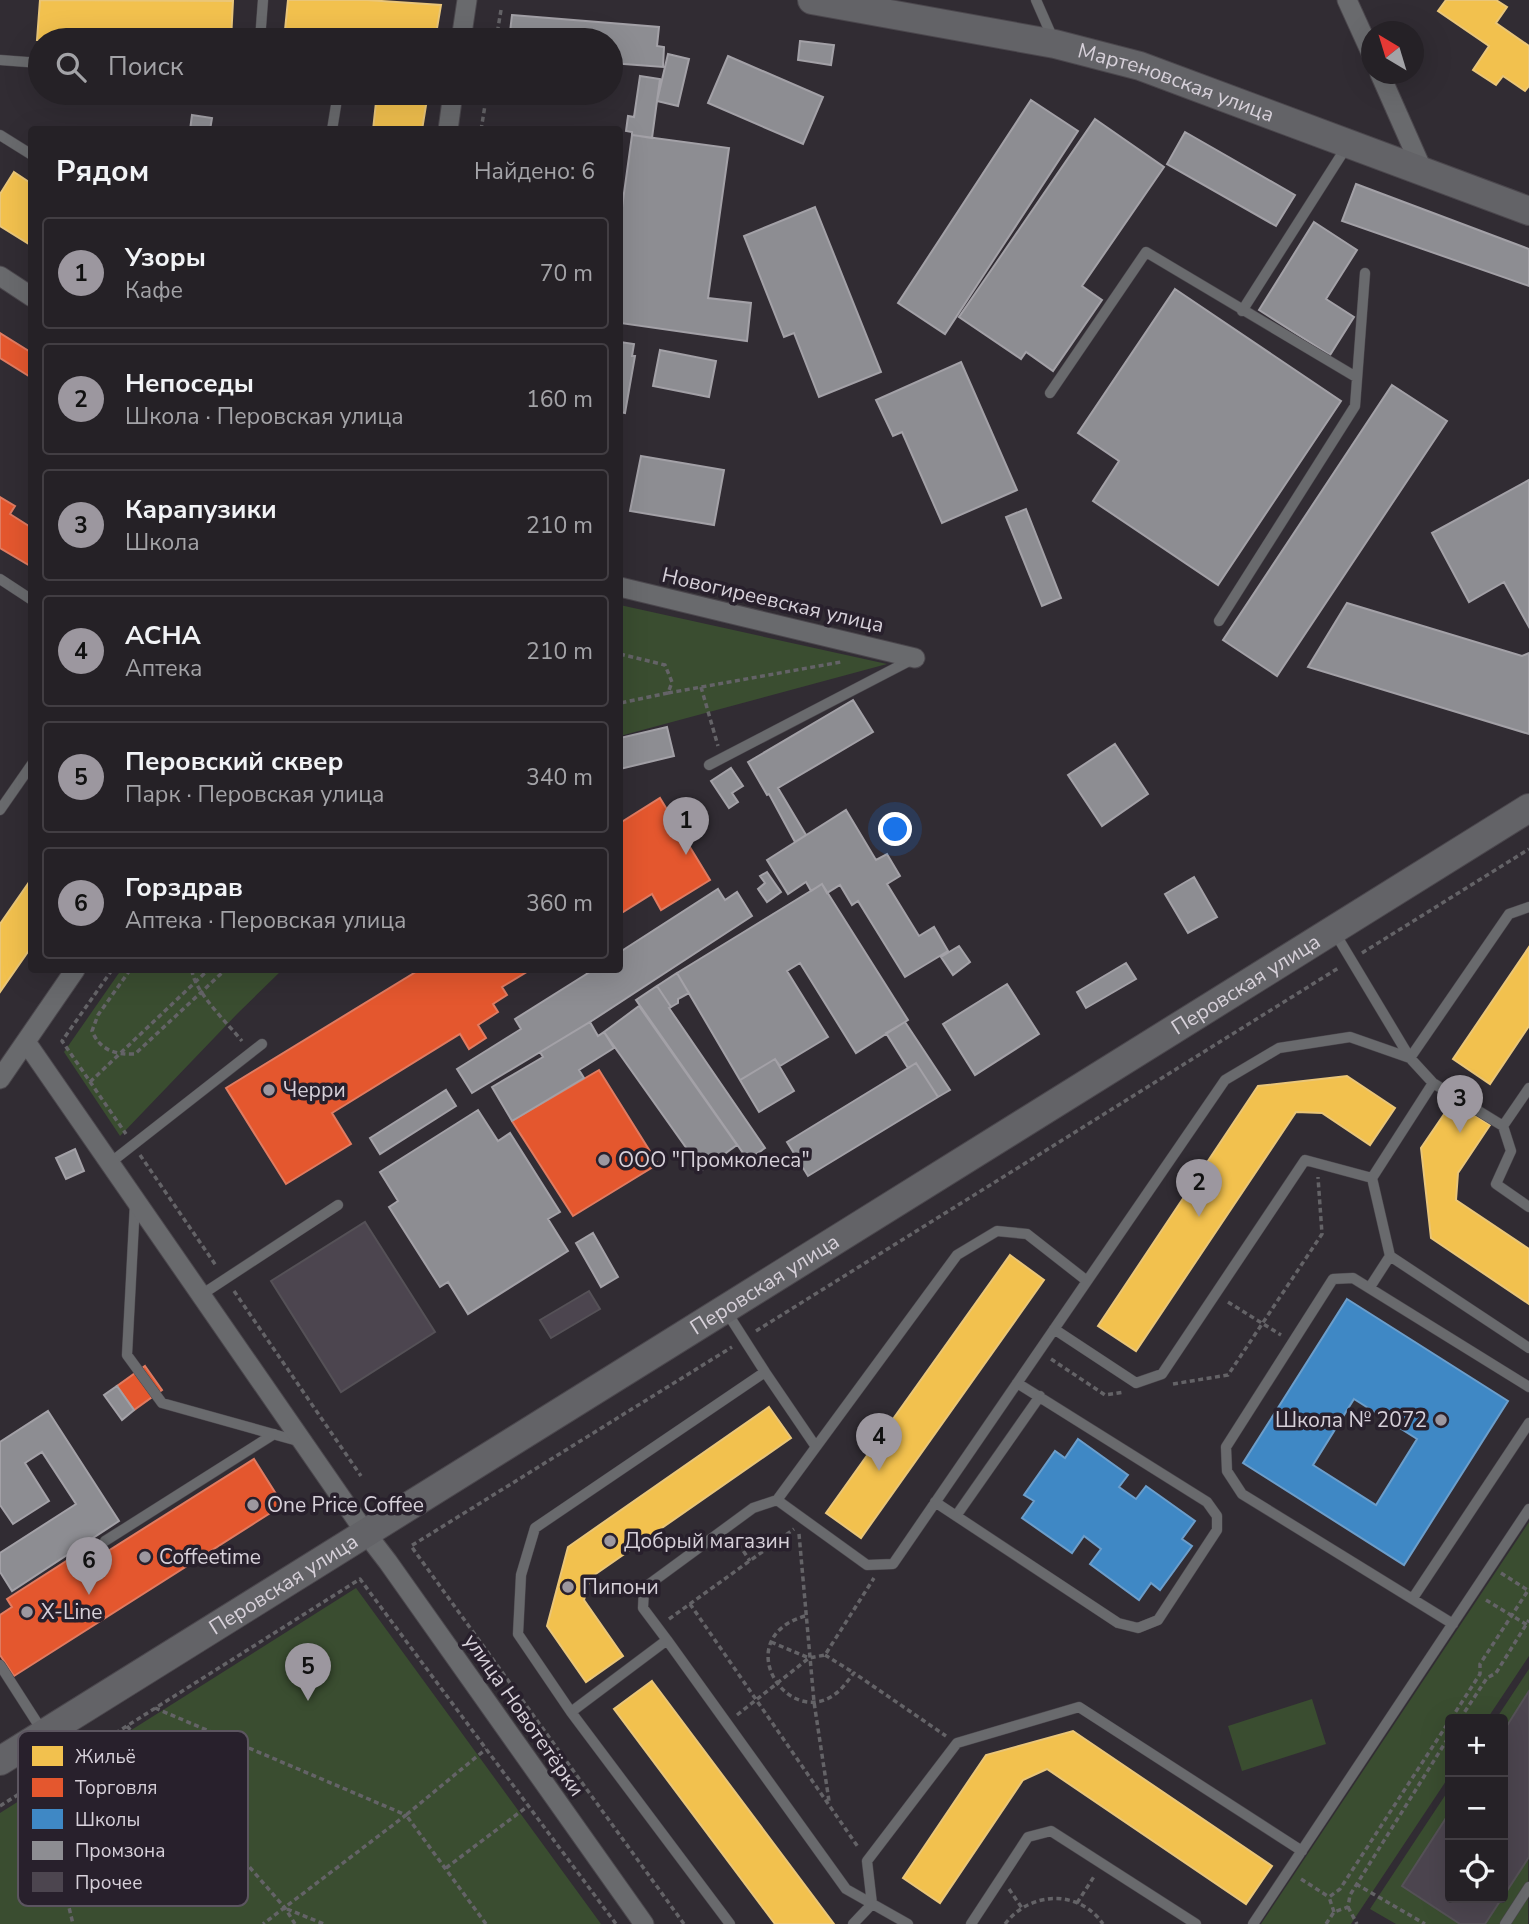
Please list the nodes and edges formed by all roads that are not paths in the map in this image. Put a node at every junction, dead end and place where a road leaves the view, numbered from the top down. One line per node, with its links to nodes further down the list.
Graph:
1 (263, 0): 8 (lane)
2 (467, 0): 9 (street)
3 (812, 0): 6 (main road, Мартеновская улица)
4 (1036, 0): 11 (lane)
5 (1347, 0): 10 (street)
6 (839, 2): 7 (main road, Мартеновская улица)
7 (886, 7): 11 (main road, Мартеновская улица)
8 (261, 28)
9 (463, 28)
10 (1361, 32)
11 (1055, 44): 20 (main road, Мартеновская улица)
12 (0, 60): 13 (lane)
13 (28, 62)
14 (1384, 84): 22 (street)
15 (336, 105): 17 (lane)
16 (451, 105): 18 (street)
17 (333, 126)
18 (449, 126)
19 (0, 135): 21 (lane)
20 (1349, 142): 22 (main road, Мартеновская улица); 27 (lane)
21 (28, 152)
22 (1422, 169): 23 (main road, Мартеновская улица)
23 (1529, 211)
24 (1365, 273): 28 (lane)
25 (0, 276): 26 (street)
26 (28, 294)
27 (1242, 311): 28 (lane); 29 (lane)
28 (1356, 377): 33 (lane)
29 (1050, 393)
30 (0, 579): 32 (lane)
31 (623, 588): 34 (street, Новогиреевская улица)
32 (28, 597)
33 (1219, 621)
34 (915, 658): 35 (lane)
35 (709, 765)
36 (28, 770): 38 (lane)
37 (1529, 808): 40 (main road, Перовская улица)
38 (0, 810)
39 (1529, 907): 44 (lane)
40 (1333, 930): 44 (lane); 58 (main road, Перовская улица)
41 (73, 973): 42 (street)
42 (26, 1042): 45 (street); 49 (street, улица Новотетёрки)
43 (262, 1044): 49 (lane)
44 (1410, 1058): 46 (lane); 55 (lane)
45 (0, 1079)
46 (1433, 1083): 48 (lane); 50 (lane)
47 (1529, 1088): 48 (lane)
48 (1503, 1126): 53 (lane)
49 (110, 1163): 51 (street, улица Новотетёрки)
50 (1372, 1178): 54 (lane); 59 (lane)
51 (135, 1199): 57 (street, улица Новотетёрки); 66 (lane)
52 (338, 1205): 57 (lane)
53 (1529, 1207)
54 (1390, 1256): 56 (lane); 60 (lane)
55 (1087, 1281): 59 (lane); 68 (lane)
56 (1370, 1287): 63 (lane); 75 (lane)
57 (201, 1295): 67 (street, улица Новотетёрки)
58 (724, 1309): 61 (lane); 73 (main road, Перовская улица)
59 (1054, 1329): 62 (lane)
60 (1529, 1348)
61 (765, 1372): 68 (lane); 79 (lane)
62 (1017, 1383): 64 (lane); 70 (lane)
63 (1529, 1387)
64 (1040, 1396): 72 (lane); 72 (lane)
65 (1529, 1423): 75 (lane)
66 (274, 1434): 67 (lane); 74 (lane)
67 (304, 1443): 73 (street, улица Новотетёрки)
68 (816, 1447): 69 (lane)
69 (777, 1500): 70 (lane); 77 (lane)
70 (935, 1502): 72 (lane)
71 (1529, 1509): 76 (lane)
72 (956, 1516)
73 (365, 1532): 81 (main road, Перовская улица); 87 (street, улица Новотетёрки)
74 (105, 1541)
75 (1413, 1598): 76 (lane)
76 (1453, 1624): 84 (lane)
77 (667, 1640): 79 (lane); 86 (lane)
78 (0, 1665): 80 (lane)
79 (571, 1712): 88 (lane)
80 (43, 1731)
81 (50, 1731)
82 (18, 1750): 83 (main road, Перовская улица)
83 (0, 1761)
84 (1302, 1851): 86 (lane); 93 (lane)
85 (1529, 1887): 94 (lane)
86 (872, 1904): 89 (lane); 90 (lane)
87 (644, 1924)
88 (730, 1924)
89 (853, 1924)
90 (908, 1924)
91 (971, 1924): 92 (lane)
92 (1196, 1924)
93 (1253, 1924)
94 (1504, 1924)

